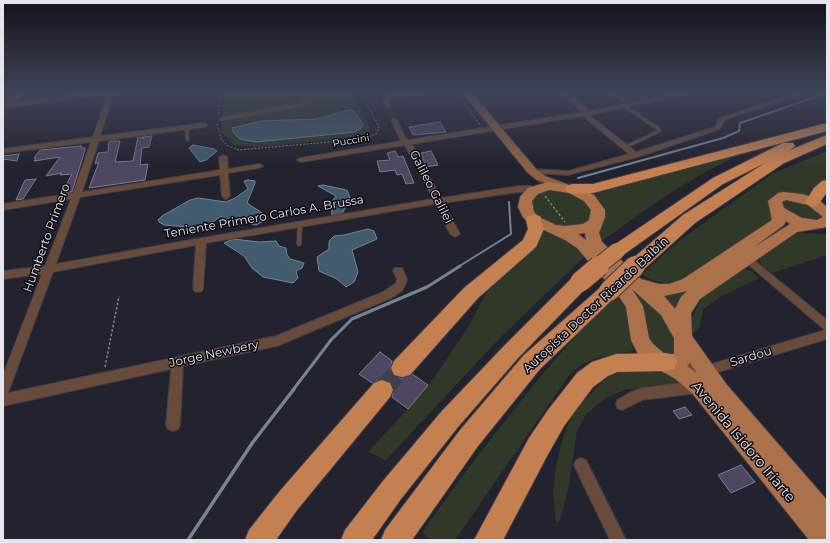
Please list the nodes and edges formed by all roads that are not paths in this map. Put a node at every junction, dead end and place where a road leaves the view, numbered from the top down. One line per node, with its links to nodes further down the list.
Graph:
1 (102, 117): 14 (street, Humberto Primero)
2 (234, 117): 8 (street)
3 (487, 117): 12 (street)
4 (565, 117): 12 (street, Puccini)
5 (590, 117): 18 (street)
6 (643, 117): 18 (lane)
7 (727, 117): 20 (street)
8 (219, 120)
9 (394, 120): 17 (street, Galileo Galilei)
10 (205, 125): 11 (street)
11 (186, 127): 14 (street); 16 (lane)
12 (496, 128): 17 (street, Puccini); 24 (street)
13 (827, 128): 27 (highway); 65 (highway, Autopista Doctor Ricardo Balbín, bridge)
14 (95, 139): 19 (street); 29 (street, Humberto Primero)
15 (827, 139): 47 (highway, Autopista Doctor Ricardo Balbín)
16 (188, 140)
17 (406, 142): 22 (street, Puccini); 31 (street, Galileo Galilei)
18 (625, 147): 20 (street)
19 (3, 151)
20 (635, 155): 24 (street)
21 (223, 157): 25 (street)
22 (301, 160)
23 (259, 166): 25 (street)
24 (532, 171): 27 (street); 28 (street)
25 (225, 172): 29 (street); 30 (street)
26 (827, 184): 32 (highway)
27 (569, 188): 28 (main road); 37 (main road)
28 (533, 192): 31 (street, Teniente Primero Carlos A. Brussa); 36 (main road)
29 (77, 195): 33 (street); 45 (street, Humberto Primero)
30 (226, 196)
31 (437, 201): 39 (street, Teniente Primero Carlos A. Brussa); 41 (street, Galileo Galilei)
32 (813, 202): 34 (main road); 35 (main road)
33 (3, 207)
34 (778, 210): 38 (main road); 47 (main road)
35 (827, 214)
36 (534, 220): 40 (main road); 55 (highway)
37 (595, 223): 40 (main road); 47 (main road, Avenida Isidoro Iriarte)
38 (821, 223): 44 (main road)
39 (300, 224): 42 (street, Teniente Primero Carlos A. Brussa); 43 (lane)
40 (553, 229): 54 (main road, Avenida Isidoro Iriarte)
41 (455, 234)
42 (201, 241): 45 (street, Teniente Primero Carlos A. Brussa); 49 (street)
43 (299, 244)
44 (746, 258): 50 (street); 52 (main road)
45 (49, 269): 48 (street, Teniente Primero Carlos A. Brussa); 58 (street, Humberto Primero)
46 (398, 271): 53 (street, Jorge Newbery)
47 (636, 274): 52 (main road, Avenida Isidoro Iriarte); 66 (highway, Autopista Doctor Ricardo Balbín, bridge)
48 (3, 275)
49 (198, 288)
50 (827, 326)
51 (827, 334): 56 (street, Sardou)
52 (684, 339): 54 (main road); 56 (main road, Avenida Isidoro Iriarte)
53 (177, 362): 59 (street, Jorge Newbery); 61 (street)
54 (670, 365): 56 (main road, Avenida Isidoro Iriarte); 67 (highway)
55 (402, 368)
56 (707, 386): 60 (street, Sardou); 63 (main road, Avenida Isidoro Iriarte); 69 (main road, Avenida Isidoro Iriarte)
57 (382, 390): 64 (highway)
58 (3, 391)
59 (3, 400)
60 (622, 404)
61 (173, 425)
62 (581, 464): 68 (street)
63 (827, 518)
64 (259, 540)
65 (355, 540)
66 (396, 540)
67 (488, 540)
68 (618, 540)
69 (825, 540)

